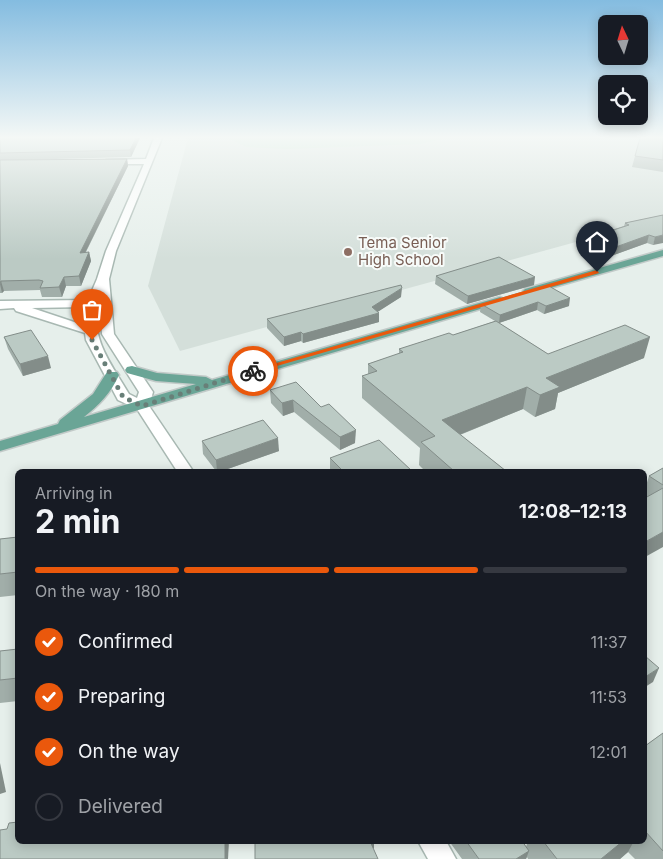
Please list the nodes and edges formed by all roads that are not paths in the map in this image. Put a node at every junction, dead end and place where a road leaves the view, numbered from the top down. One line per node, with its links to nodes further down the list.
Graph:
1 (142, 178): 3 (street)
2 (663, 253): 10 (main road)
3 (103, 279): 4 (street); 5 (street)
4 (106, 302): 5 (street); 8 (street)
5 (92, 303): 6 (street); 7 (street)
6 (6, 305): 7 (street)
7 (90, 331): 9 (street)
8 (132, 370): 10 (main road); 11 (street)
9 (112, 375): 11 (street); 12 (main road)
10 (218, 381): 11 (main road)
11 (142, 406): 12 (main road); 14 (street)
12 (57, 430): 13 (main road)
13 (0, 446)
14 (184, 469)
15 (433, 844): 16 (street)
16 (443, 859)

